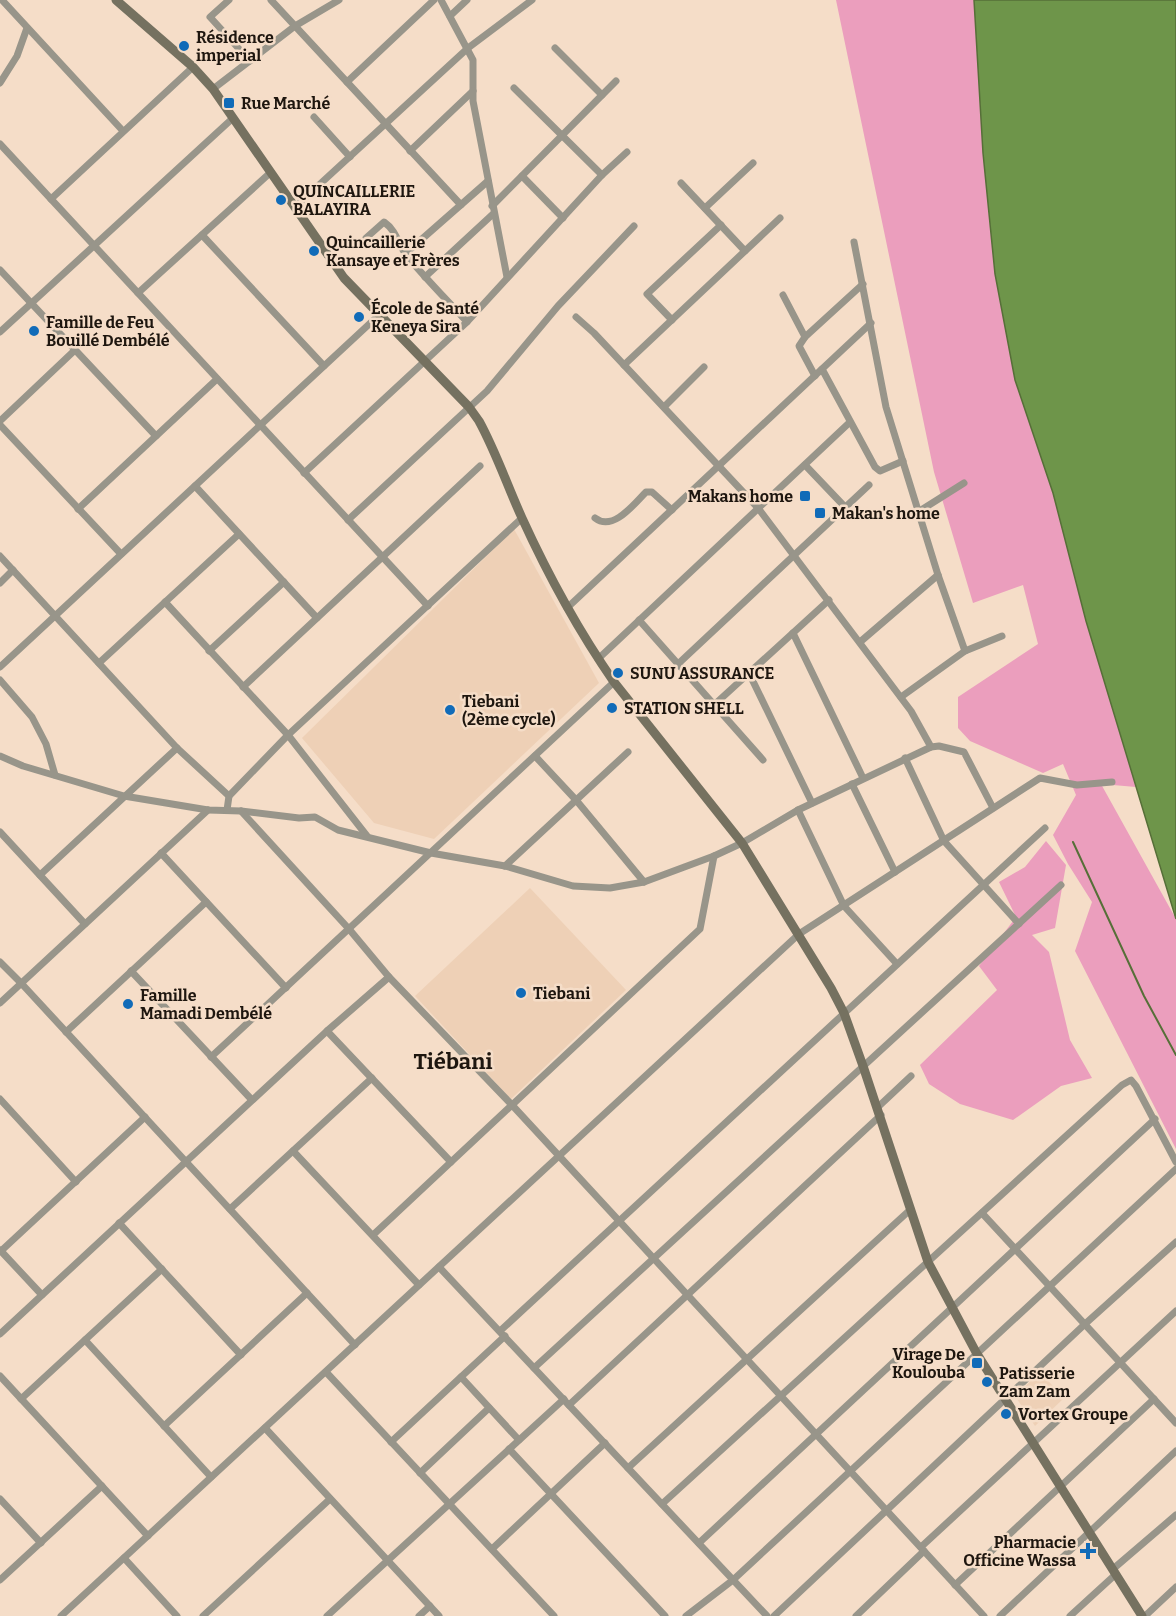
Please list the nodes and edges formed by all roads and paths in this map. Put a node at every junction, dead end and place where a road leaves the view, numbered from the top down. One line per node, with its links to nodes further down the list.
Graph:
1 (2, 0): 12 (street)
2 (116, 0): 16 (main road)
3 (229, 0): 15 (street)
4 (271, 0): 11 (street)
5 (339, 0): 11 (street)
6 (434, 0): 18 (street)
7 (441, 0): 10 (street)
8 (467, 0): 10 (street)
9 (532, 0): 13 (street)
10 (450, 16): 13 (street)
11 (295, 26): 15 (street); 18 (street)
12 (27, 28): 19 (street); 27 (street)
13 (468, 48): 22 (street); 26 (street)
14 (555, 48): 23 (street)
15 (250, 61): 21 (street)
16 (193, 67): 21 (main road); 27 (street)
17 (616, 81): 23 (street)
18 (347, 82): 26 (street)
19 (0, 83)
20 (514, 88): 28 (street)
21 (213, 89): 25 (main road)
22 (473, 91): 30 (street); 37 (street)
23 (602, 95): 28 (street)
24 (314, 117): 32 (street)
25 (233, 118): 34 (main road); 51 (street)
26 (386, 124): 30 (street); 32 (street)
27 (123, 131): 39 (street)
28 (562, 136): 35 (street); 36 (street)
29 (0, 144): 39 (street)
30 (410, 151): 40 (street)
31 (627, 152): 36 (street)
32 (350, 157): 41 (street)
33 (753, 163): 42 (street)
34 (271, 172): 41 (main road); 48 (street)
35 (522, 176): 43 (street); 44 (street)
36 (602, 176): 44 (street)
37 (488, 181): 40 (street); 43 (street)
38 (681, 183): 42 (street)
39 (51, 199): 51 (street)
40 (461, 205): 53 (street)
41 (295, 207): 61 (main road)
42 (705, 208): 46 (street)
43 (493, 210): 55 (street); 56 (street)
44 (563, 218): 56 (street)
45 (780, 218): 52 (street)
46 (721, 225): 52 (street); 63 (street)
47 (634, 226): 76 (street)
48 (202, 235): 58 (street); 71 (street)
49 (366, 238): 53 (street)
50 (854, 242): 57 (street)
51 (94, 245): 58 (street); 60 (street)
52 (745, 251): 63 (street)
53 (405, 254): 55 (street)
54 (0, 270): 60 (street)
55 (425, 277): 64 (street)
56 (507, 277): 64 (street)
57 (862, 284): 65 (street); 67 (street)
58 (138, 293): 75 (street)
59 (783, 295): 67 (street)
60 (31, 303): 66 (street); 68 (street)
61 (379, 315): 69 (main road); 71 (street)
62 (576, 317): 70 (street)
63 (672, 320): 70 (street)
64 (467, 322): 69 (street)
65 (871, 323): 73 (street); 82 (street)
66 (0, 332)
67 (805, 337): 74 (street)
68 (75, 350): 78 (street); 81 (street)
69 (424, 362): 76 (main road); 86 (street)
70 (624, 365): 77 (street)
71 (324, 366): 80 (street)
72 (704, 368): 77 (street)
73 (822, 369): 74 (street); 79 (street)
74 (815, 376): 85 (street)
75 (217, 379): 80 (street); 81 (street)
76 (469, 407): 95 (main road); 97 (street)
77 (664, 407): 85 (street)
78 (0, 423): 92 (street)
79 (849, 423): 82 (street); 83 (street)
80 (260, 425): 86 (street); 89 (street)
81 (156, 436): 92 (street)
82 (903, 461): 94 (street)
83 (805, 465): 90 (street); 91 (street)
84 (480, 466): 102 (street)
85 (719, 466): 91 (street); 93 (street)
86 (304, 473): 97 (street)
87 (964, 483): 94 (street)
88 (869, 485): 90 (street)
89 (195, 486): 98 (street); 99 (street)
90 (845, 507): 100 (street)
91 (758, 508): 100 (street); 113 (street)
92 (78, 509): 99 (street)
93 (672, 510): 96 (street); 110 (street)
94 (918, 512): 104 (street)
95 (522, 518): 109 (street); 110 (main road)
96 (596, 518)
97 (348, 519): 102 (street)
98 (239, 534): 105 (street); 108 (street)
99 (121, 554): 111 (street)
100 (795, 554): 107 (street); 121 (street)
101 (0, 556): 103 (street)
102 (383, 557): 109 (street); 112 (street)
103 (14, 570): 106 (street); 111 (street)
104 (938, 575): 116 (street); 118 (street)
105 (284, 582): 112 (street); 117 (street)
106 (0, 583)
107 (829, 600): 114 (street); 116 (street)
108 (165, 602): 117 (street); 120 (street)
109 (428, 606): 129 (street)
110 (567, 608): 119 (main road)
111 (55, 615): 120 (street); 122 (street)
112 (317, 618): 126 (street)
113 (639, 620): 119 (street); 121 (street)
114 (793, 633): 123 (street); 138 (street)
115 (1002, 636): 118 (street)
116 (860, 642): 127 (street)
117 (210, 651): 126 (street)
118 (965, 651): 127 (street)
119 (598, 659): 125 (main road)
120 (99, 663): 131 (street)
121 (678, 664): 128 (street)
122 (0, 666)
123 (749, 673): 128 (street); 144 (street)
124 (0, 680): 137 (street)
125 (614, 682): 133 (street); 154 (main road)
126 (243, 687): 129 (street)
127 (901, 697): 130 (street)
128 (714, 705): 136 (street)
129 (288, 735): 142 (street); 152 (street)
130 (931, 747): 135 (street); 145 (street)
131 (177, 748): 141 (street); 142 (street)
132 (628, 752): 143 (street)
133 (535, 756): 143 (street); 156 (street)
134 (0, 757): 137 (street)
135 (905, 758): 138 (street); 153 (street)
136 (763, 760)
137 (55, 775): 141 (street)
138 (863, 778): 140 (street)
139 (1112, 782): 145 (street)
140 (852, 784): 144 (street); 159 (street)
141 (124, 796): 146 (street); 160 (street)
142 (230, 796): 147 (street)
143 (576, 800): 158 (street); 161 (street)
144 (812, 803): 148 (street)
145 (993, 808): 153 (street)
146 (208, 810): 147 (street); 155 (street)
147 (227, 810): 149 (street)
148 (798, 810): 154 (street); 165 (street)
149 (241, 811): 152 (street); 168 (street)
150 (1045, 828): 162 (street)
151 (0, 832): 160 (street)
152 (368, 837): 156 (street)
153 (944, 841): 159 (street); 162 (street)
154 (742, 843): 157 (street); 169 (main road)
155 (161, 853): 164 (street); 166 (street)
156 (431, 853): 158 (street); 168 (street)
157 (714, 856): 161 (street); 186 (street)
158 (505, 866): 161 (street)
159 (895, 872): 165 (street)
160 (40, 875): 166 (street)
161 (644, 882)
162 (983, 885): 167 (street); 171 (street)
163 (1061, 885): 167 (street)
164 (206, 902): 172 (street); 175 (street)
165 (844, 906): 169 (street); 171 (street)
166 (85, 924): 174 (street)
167 (1019, 924): 181 (street)
168 (349, 929): 173 (street); 175 (street)
169 (799, 934): 177 (main road); 191 (street)
170 (0, 962): 174 (street)
171 (897, 964): 177 (street)
172 (131, 971): 179 (street); 180 (street)
173 (389, 977): 178 (street); 186 (street)
174 (21, 983): 176 (street); 179 (street)
175 (286, 988): 180 (street)
176 (0, 1003)
177 (844, 1013): 181 (main road); 200 (street)
178 (327, 1031): 183 (street); 185 (street)
179 (66, 1032): 188 (street)
180 (211, 1057): 185 (street)
181 (864, 1066): 187 (main road); 206 (street)
182 (911, 1076): 187 (street)
183 (372, 1078): 190 (street); 193 (street)
184 (0, 1099): 196 (street)
185 (252, 1100): 192 (street)
186 (512, 1105): 191 (street); 193 (street)
187 (879, 1111): 198 (main road); 214 (street)
188 (145, 1117): 192 (street); 196 (street)
189 (1155, 1119): 194 (street); 199 (street); 204 (street)
190 (293, 1151): 197 (street); 202 (street)
191 (559, 1156): 200 (street); 208 (street)
192 (186, 1161): 197 (street); 201 (street)
193 (451, 1162): 202 (street)
194 (1176, 1162)
195 (1176, 1169): 211 (street)
196 (76, 1182): 205 (street)
197 (230, 1209): 212 (street)
198 (911, 1209): 207 (main road); 224 (street)
199 (982, 1213): 204 (street); 207 (street)
200 (619, 1221): 206 (street); 219 (street)
201 (119, 1223): 209 (street); 213 (street)
202 (373, 1235): 210 (street)
203 (1176, 1242): 217 (street)
204 (1015, 1249): 211 (street); 215 (street)
205 (0, 1251): 213 (street)
206 (654, 1259): 214 (street); 226 (street)
207 (928, 1262): 215 (main road); 230 (street)
208 (439, 1267): 210 (street); 219 (street)
209 (162, 1269): 220 (street); 223 (street)
210 (419, 1285): 221 (street)
211 (1050, 1286): 217 (street); 222 (street)
212 (308, 1293): 221 (street); 223 (street)
213 (42, 1295): 218 (street)
214 (687, 1295): 224 (street); 234 (street)
215 (951, 1308): 222 (main road); 239 (street)
216 (1176, 1311): 225 (street)
217 (1085, 1324): 225 (street); 232 (street)
218 (0, 1334)
219 (502, 1334): 226 (street); 229 (street)
220 (85, 1340): 231 (street); 237 (street)
221 (355, 1345): 227 (street)
222 (977, 1354): 232 (main road); 247 (street)
223 (241, 1355): 237 (street)
224 (747, 1360): 230 (street); 246 (street)
225 (1120, 1363): 233 (street); 243 (street)
226 (534, 1368): 234 (street)
227 (326, 1372): 238 (street); 241 (street)
228 (0, 1376): 231 (street)
229 (461, 1377): 235 (street); 241 (street)
230 (781, 1396): 239 (street); 256 (street)
231 (21, 1399): 250 (street)
232 (1005, 1399): 243 (main road); 257 (street)
233 (1154, 1399): 236 (street); 251 (street)
234 (566, 1402): 240 (street); 242 (street)
235 (489, 1408): 240 (street); 248 (street)
236 (1176, 1423)
237 (164, 1426): 249 (street)
238 (265, 1428): 249 (street); 254 (street)
239 (816, 1434): 247 (street); 262 (street)
240 (519, 1440): 244 (street)
241 (391, 1442): 248 (street)
242 (605, 1443): 246 (street); 252 (street)
243 (1033, 1443): 251 (main road); 264 (street)
244 (509, 1449): 252 (street); 255 (street)
245 (1176, 1451): 259 (street)
246 (628, 1468): 256 (street)
247 (850, 1471): 257 (street); 269 (street)
248 (420, 1473): 255 (street)
249 (211, 1478): 260 (street)
250 (102, 1486): 260 (street); 261 (street)
251 (1061, 1486): 259 (main road); 270 (street)
252 (551, 1494): 263 (street); 280 (street)
253 (0, 1499): 261 (street)
254 (330, 1500): 266 (street); 275 (street)
255 (449, 1504): 263 (street); 266 (street)
256 (662, 1504): 262 (street)
257 (886, 1510): 264 (street); 283 (street)
258 (1176, 1515): 267 (street)
259 (1090, 1533): 267 (main road); 286 (street)
260 (148, 1536): 265 (street)
261 (40, 1543): 268 (street)
262 (699, 1543): 269 (street)
263 (492, 1549): 279 (street)
264 (923, 1549): 270 (street); 284 (street)
265 (124, 1558): 273 (street); 274 (street)
266 (388, 1561): 272 (street); 276 (street)
267 (1114, 1571): 287 (street); 288 (main road)
268 (0, 1580)
269 (733, 1580): 281 (street); 282 (street)
270 (955, 1585): 285 (street)
271 (1176, 1587): 288 (street)
272 (430, 1606): 277 (street); 278 (street)
273 (61, 1616)
274 (177, 1616)
275 (203, 1616)
276 (327, 1616)
277 (419, 1616)
278 (439, 1616)
279 (554, 1616)
280 (665, 1616)
281 (686, 1616)
282 (767, 1616)
283 (774, 1616)
284 (856, 1616)
285 (984, 1616)
286 (1000, 1616)
287 (1070, 1616)
288 (1144, 1616)

